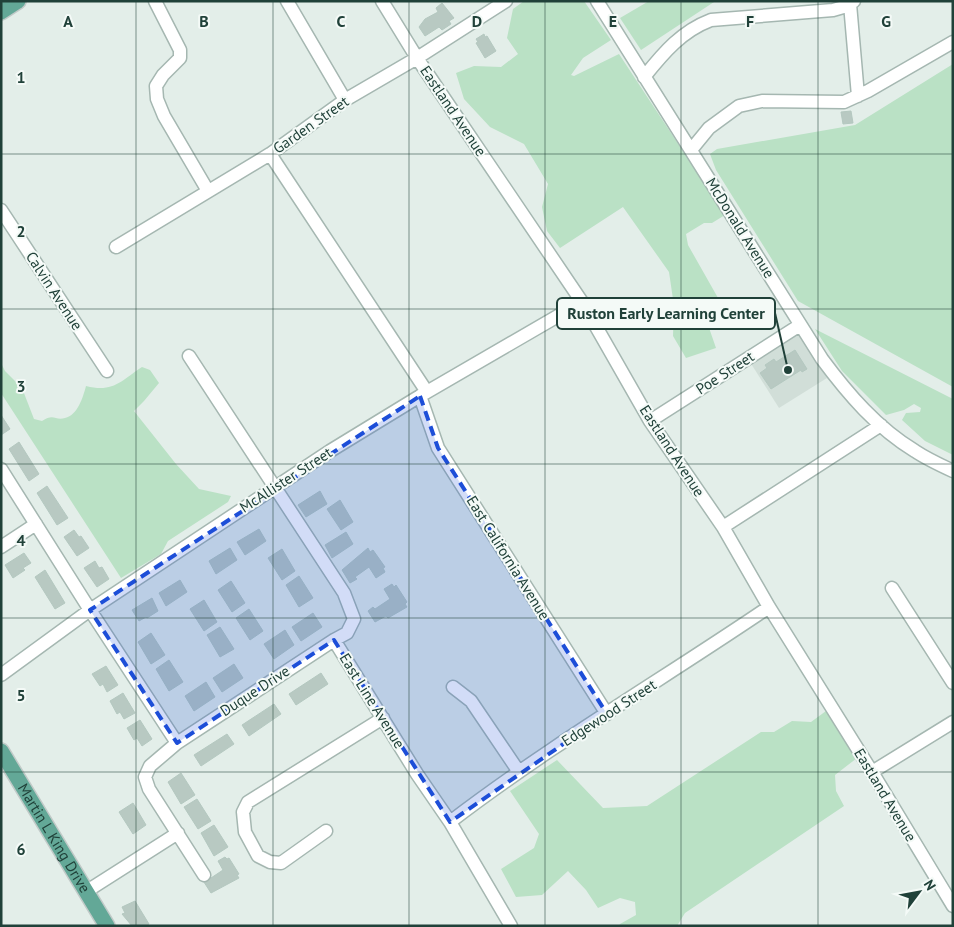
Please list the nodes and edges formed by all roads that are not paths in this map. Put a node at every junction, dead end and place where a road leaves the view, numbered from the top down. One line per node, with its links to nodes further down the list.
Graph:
1 (18, 1): 8 (main road)
2 (155, 1): 16 (street)
3 (287, 1): 13 (street)
4 (382, 1): 10 (street, Eastland Avenue)
5 (506, 1): 10 (street, Garden Street)
6 (597, 1): 11 (street, McDonald Avenue)
7 (852, 2): 11 (street); 12 (street)
8 (1, 12)
9 (953, 42): 12 (street)
10 (417, 58): 13 (street, Garden Street); 19 (street, Eastland Avenue)
11 (644, 77): 14 (street, McDonald Avenue)
12 (858, 96): 14 (street)
13 (344, 100): 15 (street, Garden Street)
14 (691, 150): 20 (street, McDonald Avenue)
15 (270, 154): 16 (street, Garden Street); 23 (street, East California Avenue)
16 (208, 191): 18 (street, Garden Street)
17 (1, 210): 22 (street, Calvin Avenue)
18 (116, 247)
19 (582, 302): 23 (street, McAllister Street); 24 (street, Eastland Avenue)
20 (800, 325): 24 (street, Poe Street); 25 (street, McDonald Avenue)
21 (189, 356): 28 (street, East Line Avenue)
22 (107, 371)
23 (424, 394): 28 (street, McAllister Street); 39 (street, East California Avenue)
24 (650, 421): 30 (street, Eastland Avenue)
25 (881, 425): 27 (street, McDonald Avenue); 30 (street)
26 (1, 469): 29 (street)
27 (953, 471)
28 (274, 488): 34 (street, McAllister Street); 35 (street, East Line Avenue)
29 (36, 524): 31 (street); 34 (street)
30 (723, 527): 33 (street, Eastland Avenue)
31 (1, 547)
32 (892, 588): 37 (street)
33 (769, 607): 39 (street, Edgewood Street); 45 (street, Eastland Avenue)
34 (90, 610): 36 (street, McAllister Street); 42 (street)
35 (334, 640): 40 (street, East Line Avenue); 42 (street, Duque Drive)
36 (1, 675)
37 (953, 683)
38 (453, 687): 44 (street)
39 (607, 714): 44 (street, Edgewood Street)
40 (383, 718): 46 (street, East Line Avenue); 47 (street)
41 (953, 722): 45 (street)
42 (177, 743): 48 (street, Duque Drive)
43 (1, 752): 50 (main road, Martin L King Drive)
44 (519, 772): 46 (street, Edgewood Street)
45 (872, 772): 51 (street, Eastland Avenue)
46 (450, 822): 53 (street, East Line Avenue)
47 (326, 831)
48 (178, 833): 49 (street, Duque Drive); 50 (street)
49 (204, 875)
50 (87, 891): 52 (main road, Martin L King Drive)
51 (953, 906)
52 (107, 926)
53 (511, 926)

